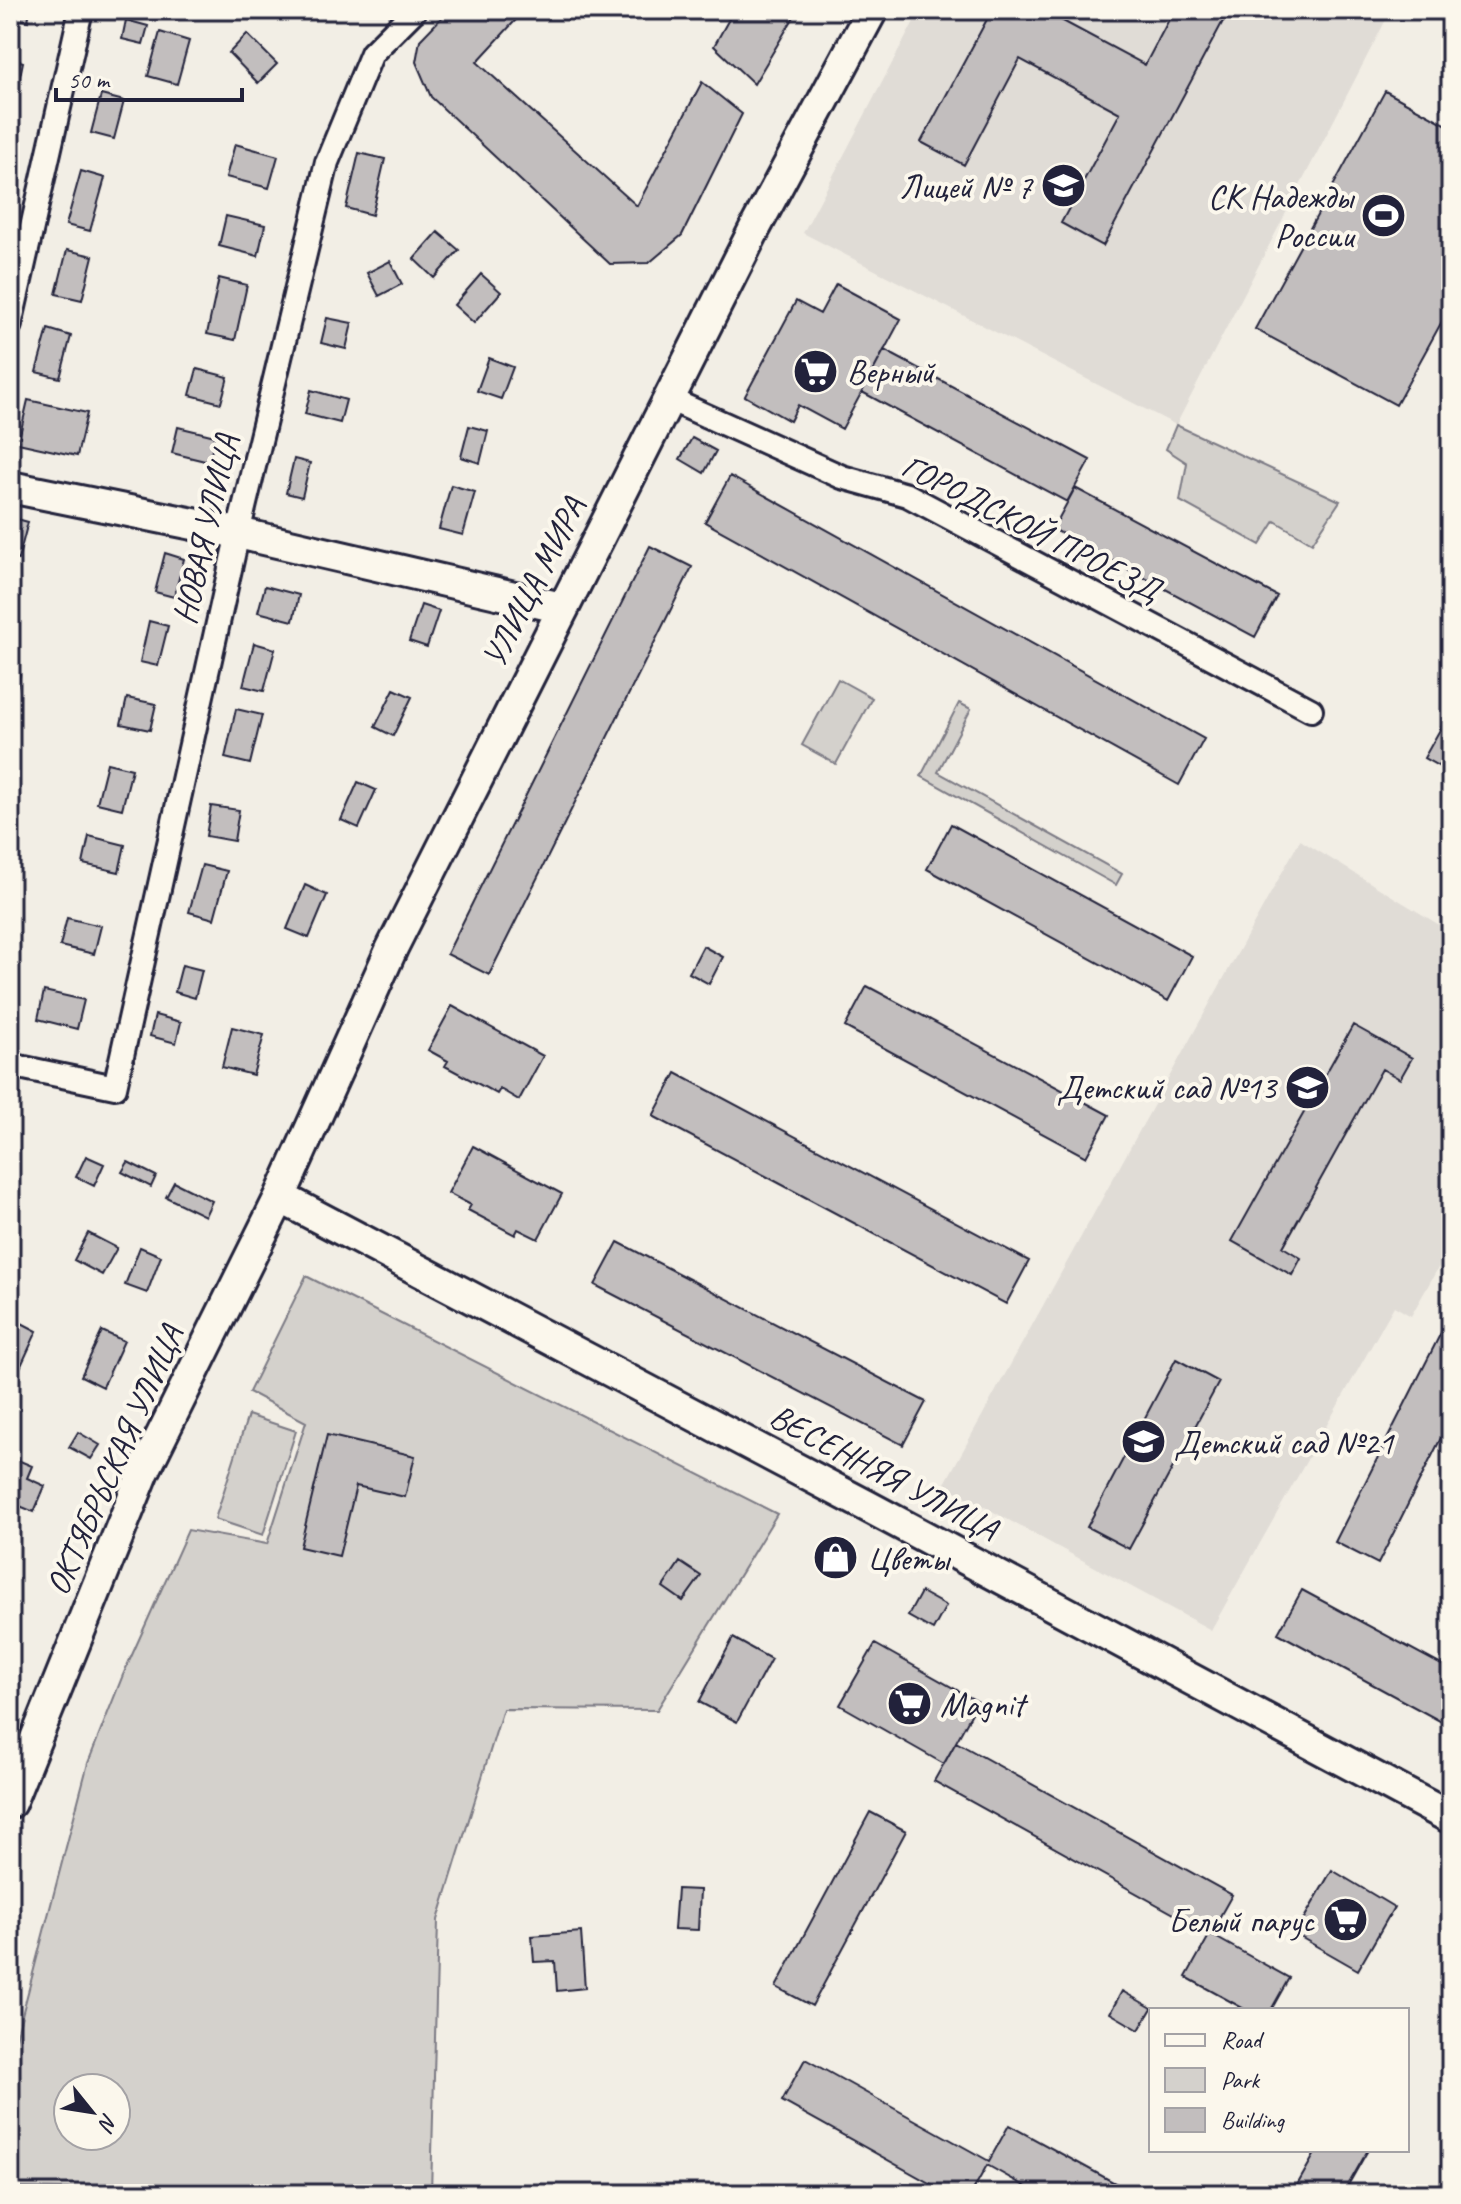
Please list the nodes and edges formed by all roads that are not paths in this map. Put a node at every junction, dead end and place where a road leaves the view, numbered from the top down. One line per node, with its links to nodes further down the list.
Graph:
1 (81, 10): 4 (street)
2 (415, 10): 7 (street, НОВАЯ УЛИЦА)
3 (872, 10): 5 (street, УЛИЦА МИРА)
4 (10, 325)
5 (669, 399): 8 (street, УЛИЦА МИРА); 9 (street, ГОРОДСКОЙ ПРОЕЗД)
6 (10, 487): 7 (street)
7 (238, 533): 8 (street); 10 (street, НОВАЯ УЛИЦА)
8 (562, 608): 11 (street, УЛИЦА МИРА)
9 (1311, 710)
10 (10, 1065)
11 (280, 1197): 12 (street, ОКТЯБРЬСКАЯ УЛИЦА); 13 (street, ВЕСЕННЯЯ УЛИЦА)
12 (10, 1803)
13 (1451, 1818)

